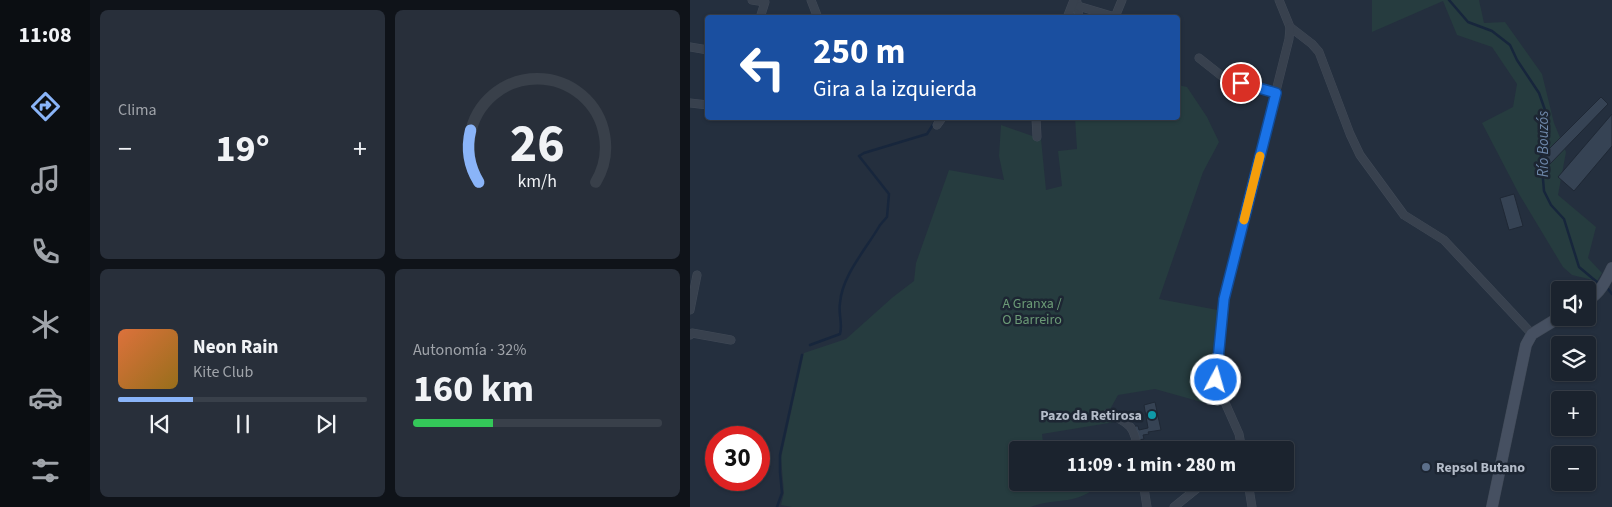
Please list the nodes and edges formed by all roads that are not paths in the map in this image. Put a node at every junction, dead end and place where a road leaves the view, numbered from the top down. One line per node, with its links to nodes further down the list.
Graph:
1 (752, 0): 6 (street)
2 (811, 0): 7 (street)
3 (1122, 0): 11 (street)
4 (1279, 0): 12 (street)
5 (1076, 2): 8 (street); 9 (street); 10 (street)
6 (761, 15)
7 (817, 15)
8 (1070, 15)
9 (1078, 15)
10 (1110, 15)
11 (1116, 15)
12 (1290, 27): 16 (street); 29 (street)
13 (690, 47): 14 (street)
14 (705, 50)
15 (1199, 58): 16 (street)
16 (1276, 93): 33 (street)
17 (690, 103): 18 (street)
18 (705, 105)
19 (941, 120): 21 (street)
20 (1036, 120): 22 (street)
21 (937, 126)
22 (1037, 137)
23 (1612, 268): 25 (street)
24 (697, 275): 26 (street)
25 (1596, 295)
26 (690, 310)
27 (1551, 322): 29 (street)
28 (690, 334): 30 (street)
29 (1532, 334): 40 (street)
30 (731, 340)
31 (1108, 414): 32 (street)
32 (1136, 441)
33 (1240, 441)
34 (1144, 491): 37 (street)
35 (1194, 491): 38 (street)
36 (1249, 491): 39 (street)
37 (1147, 507)
38 (1174, 507)
39 (1252, 507)
40 (1492, 507)

